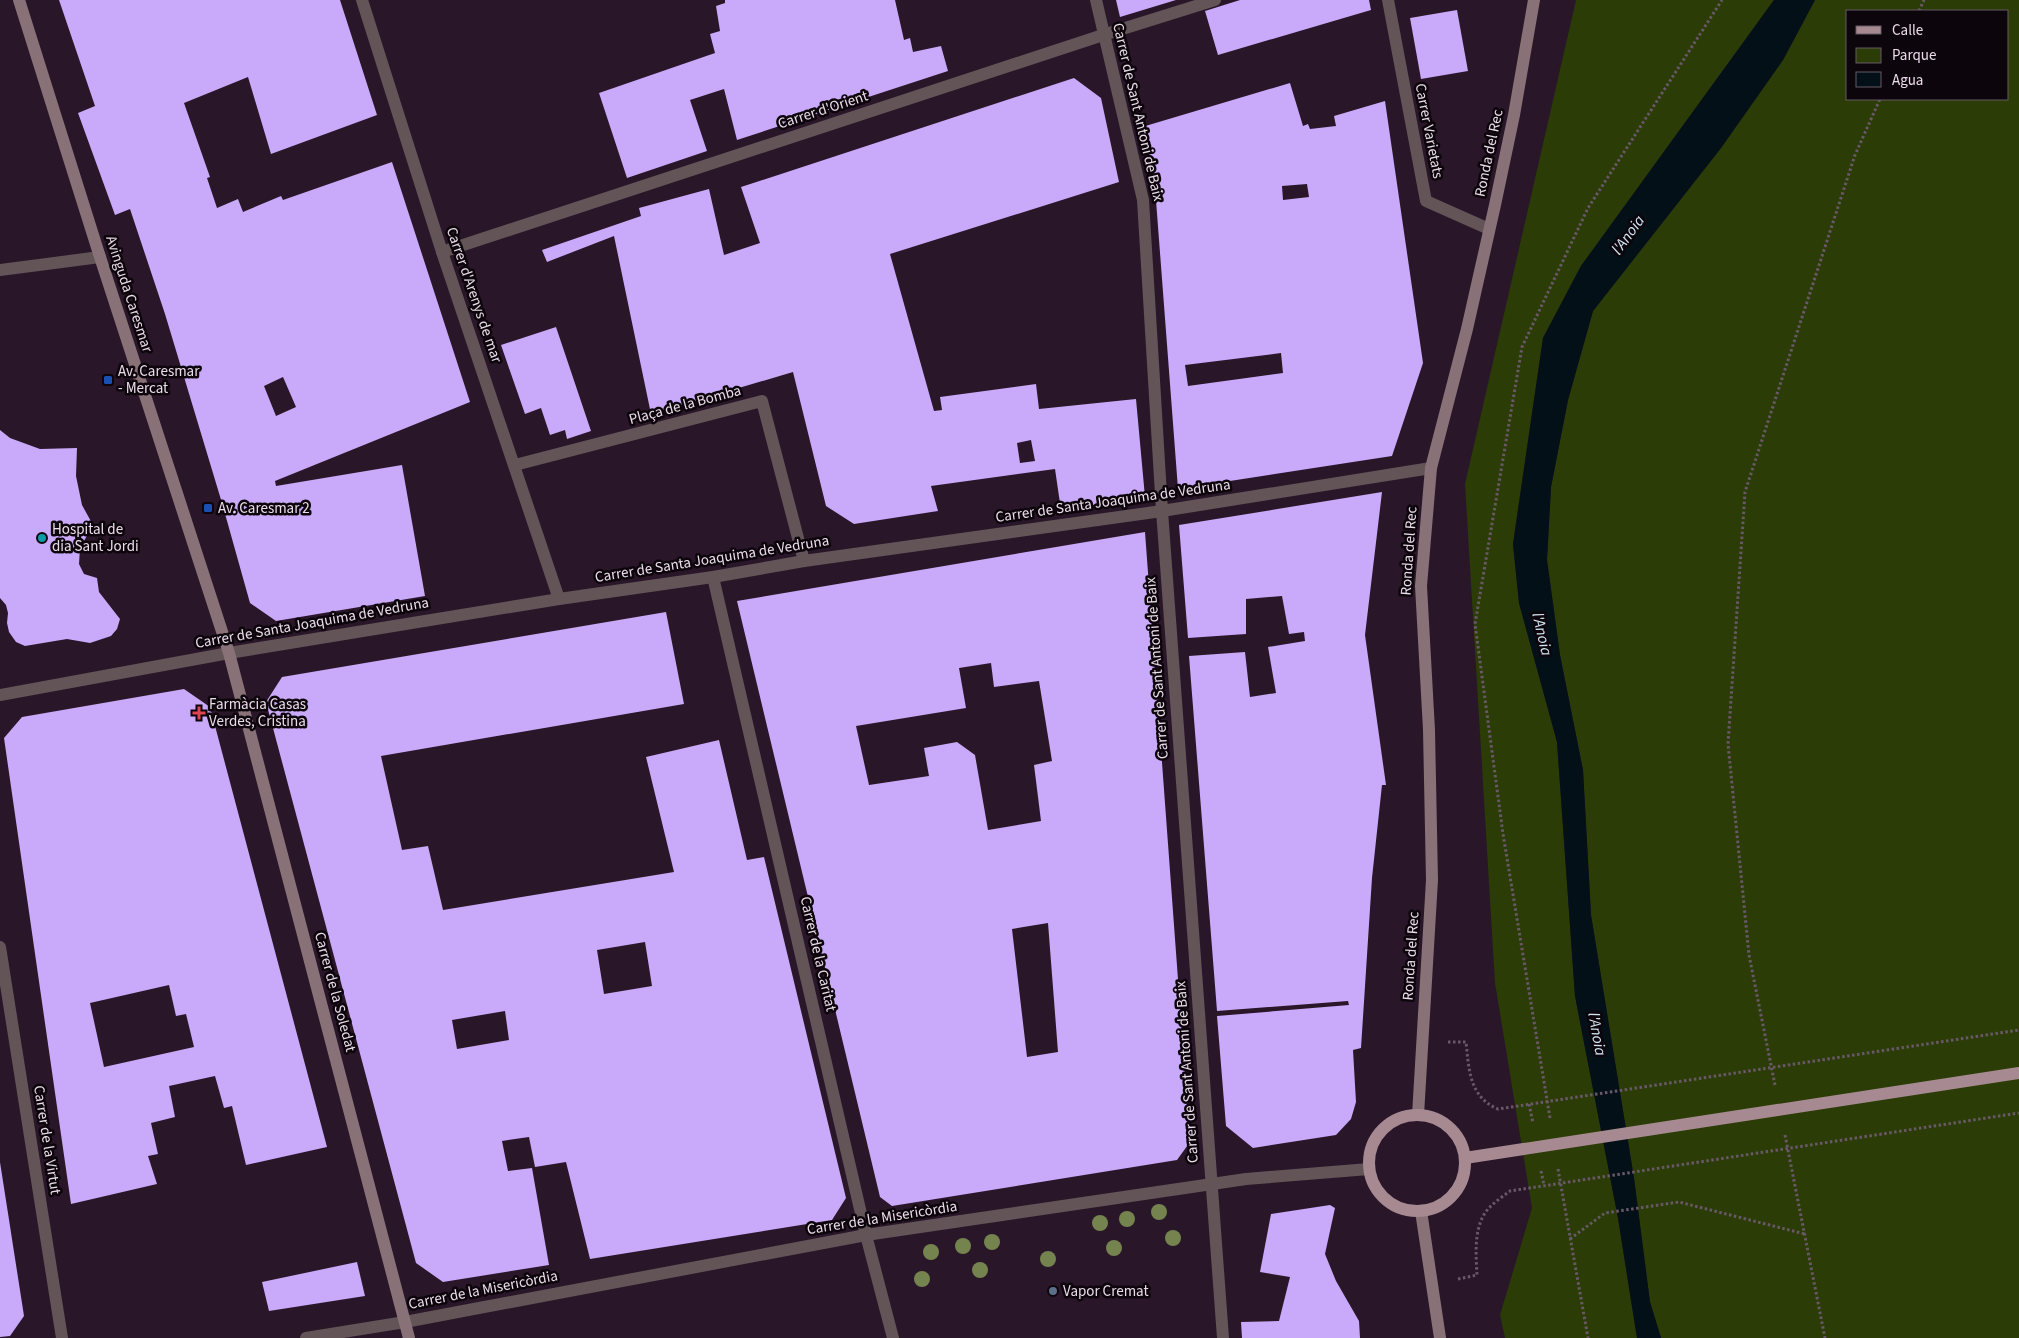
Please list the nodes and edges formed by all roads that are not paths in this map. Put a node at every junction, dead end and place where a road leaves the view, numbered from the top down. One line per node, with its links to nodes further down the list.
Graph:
1 (19, 0): 10 (street, Avinguda Caresmar)
2 (362, 0): 9 (street, Carrer d'Arenys de mar)
3 (1096, 0): 7 (street, Carrer de Sant Antoni de Baix)
4 (1215, 0): 7 (street, Carrer d'Orient)
5 (1388, 0): 8 (street, Carrer Varietats)
6 (1534, 0): 8 (street, Ronda del Rec)
7 (1103, 34): 9 (street, Carrer d'Orient); 14 (street, Carrer de Sant Antoni de Baix)
8 (1489, 229): 13 (street, Ronda del Rec)
9 (442, 252): 12 (street, Carrer d'Arenys de mar)
10 (100, 257): 11 (street); 18 (street, Avinguda Caresmar)
11 (0, 270)
12 (515, 465): 15 (street, Plaça de la Bomba); 17 (street, Carrer d'Arenys de mar)
13 (1431, 468): 14 (street, Carrer de Santa Joaquima de Vedruna); 22 (street, Ronda del Rec)
14 (1162, 511): 15 (street, Carrer de Santa Joaquima de Vedruna); 25 (street, Carrer de Sant Antoni de Baix)
15 (804, 561): 16 (street, Carrer de Santa Joaquima de Vedruna)
16 (713, 577): 17 (street, Carrer de Santa Joaquima de Vedruna); 27 (street, Carrer de la Caritat)
17 (559, 599): 18 (street, Carrer de Santa Joaquima de Vedruna)
18 (229, 653): 19 (street, Carrer de Santa Joaquima de Vedruna); 28 (street, Carrer de la Soledat)
19 (0, 695)
20 (0, 947): 29 (street, Carrer de la Virtut)
21 (2019, 1073): 23 (main road)
22 (1418, 1115): 23 (main road); 24 (main road)
23 (1465, 1158): 26 (main road)
24 (1369, 1168): 25 (street, Carrer de la Misericòrdia); 26 (main road)
25 (1211, 1184): 27 (street, Carrer de la Misericòrdia); 33 (street, Carrer de Sant Antoni de Baix)
26 (1421, 1211): 34 (street)
27 (866, 1235): 28 (street, Carrer de la Misericòrdia); 32 (street, Carrer de la Caritat)
28 (404, 1322): 30 (street, Carrer de la Misericòrdia); 31 (street, Carrer de la Soledat)
29 (62, 1338)
30 (306, 1338)
31 (409, 1338)
32 (893, 1338)
33 (1223, 1338)
34 (1440, 1338)

